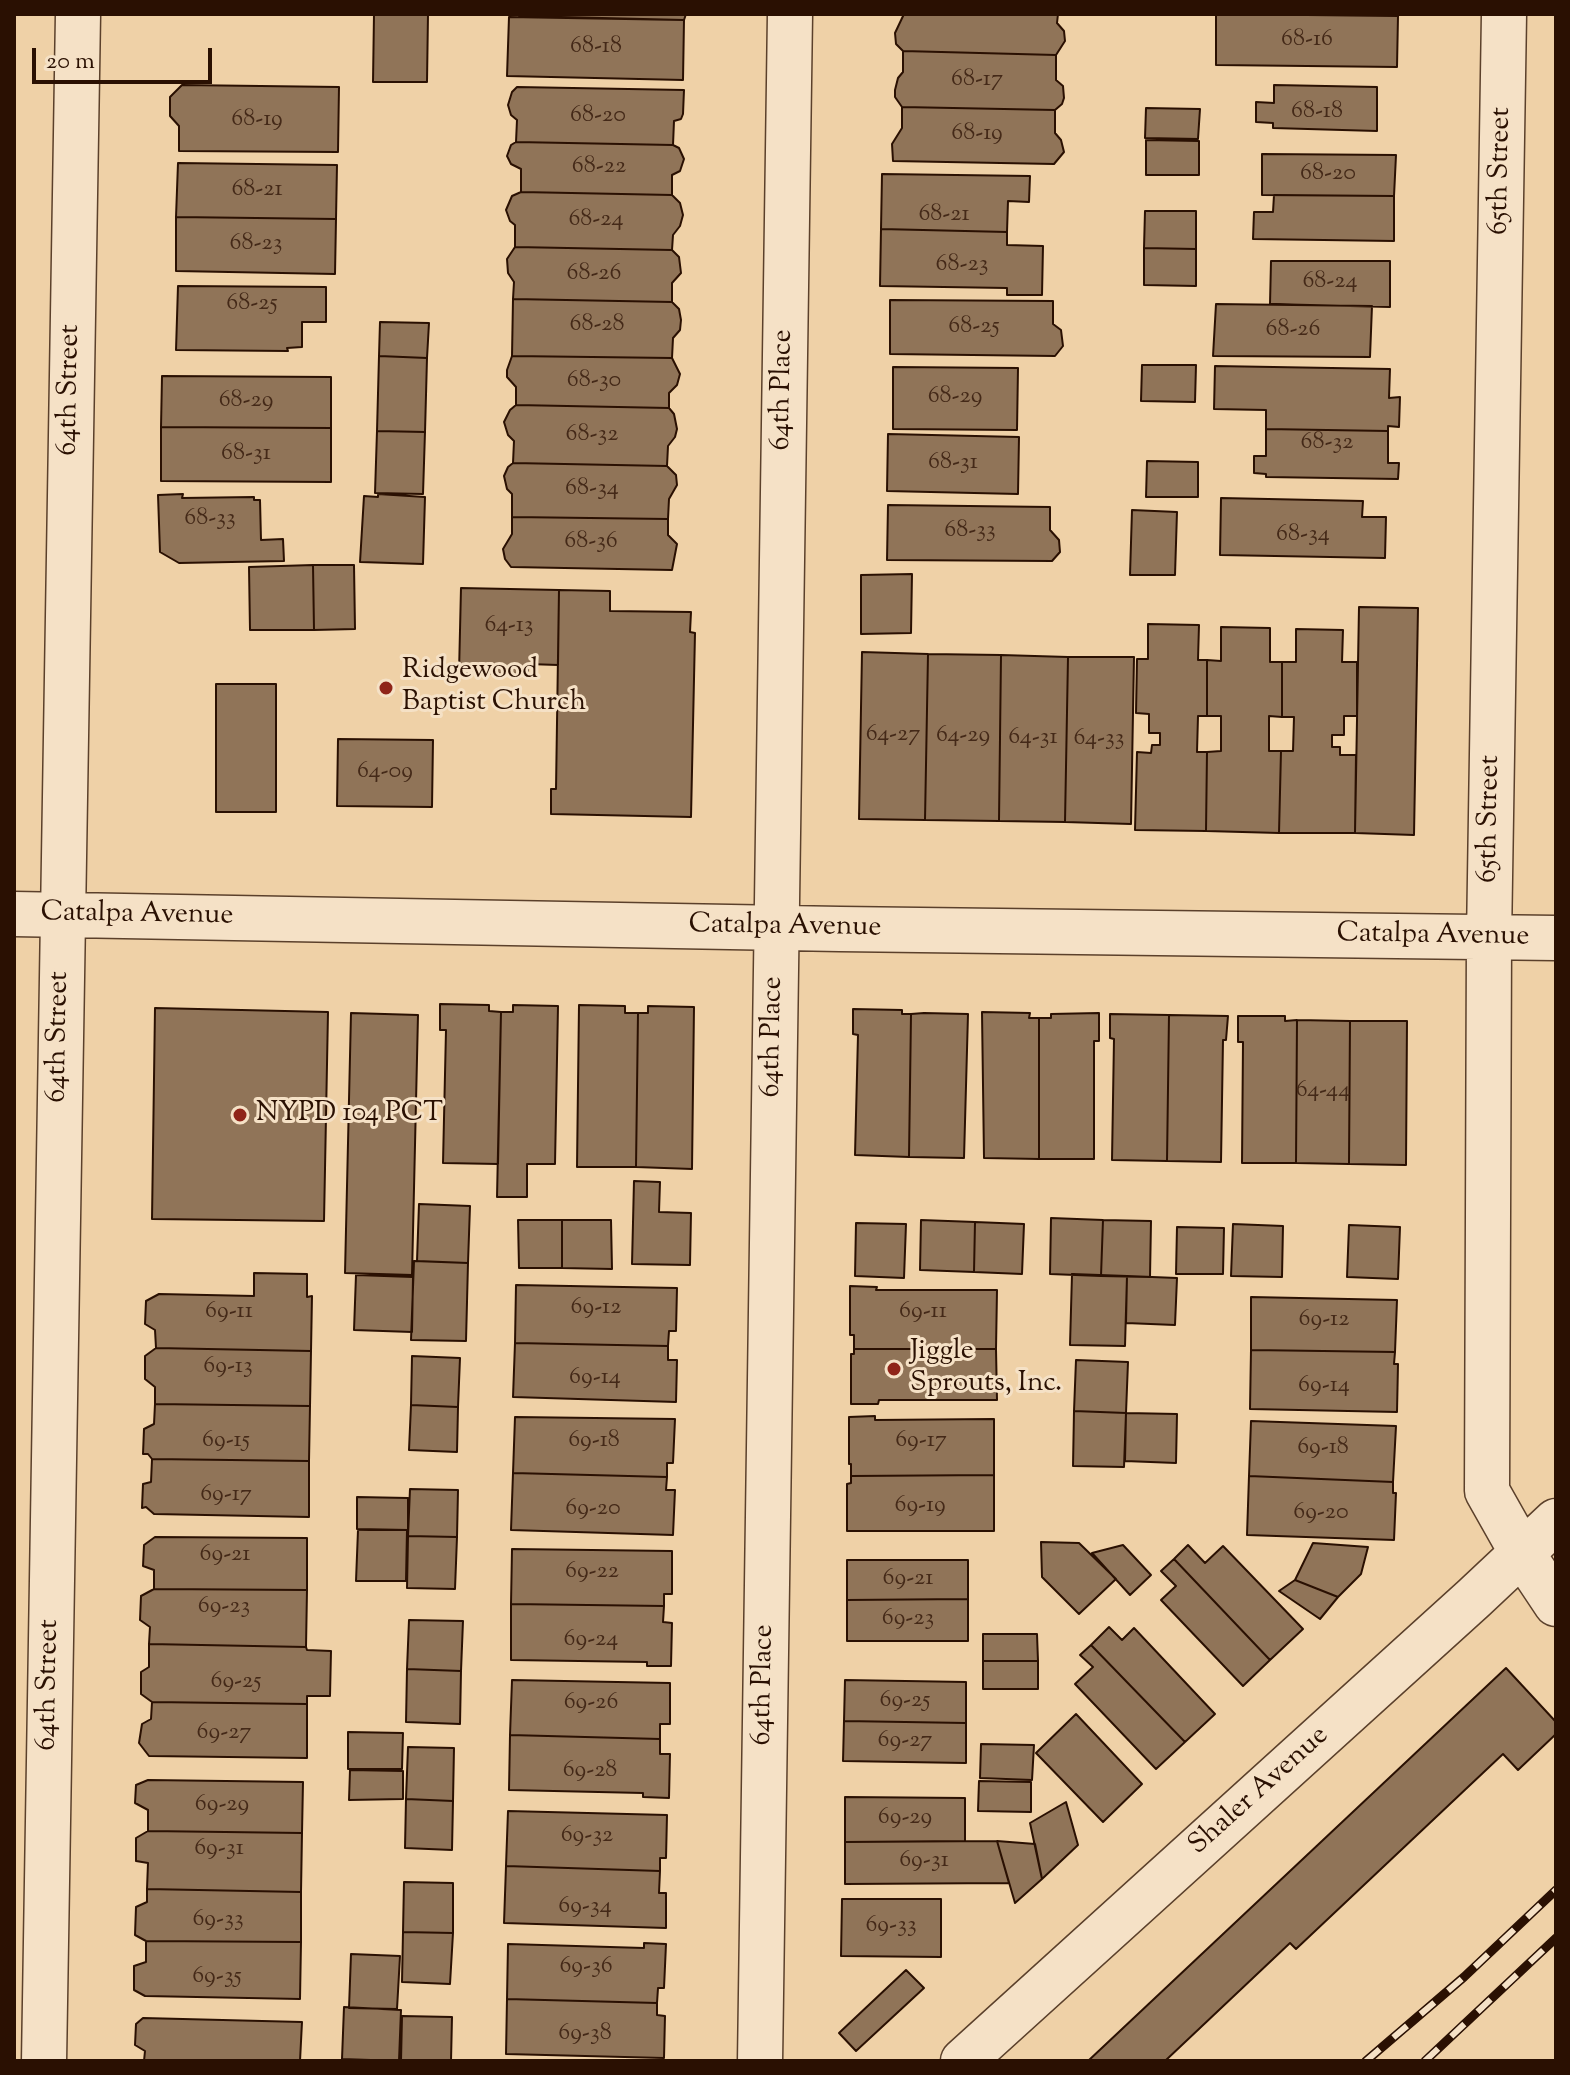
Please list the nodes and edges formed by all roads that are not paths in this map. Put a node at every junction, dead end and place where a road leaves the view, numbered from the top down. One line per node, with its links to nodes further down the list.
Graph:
1 (78, 14): 5 (street, 64th Street)
2 (790, 14): 6 (street, 64th Place)
3 (1504, 14): 7 (street, 65th Street)
4 (14, 914): 5 (street, Catalpa Avenue)
5 (62, 915): 6 (street, Catalpa Avenue); 12 (street, 64th Street)
6 (775, 928): 7 (street, Catalpa Avenue); 13 (street, 64th Place)
7 (1489, 938): 8 (street, Catalpa Avenue); 10 (street, 65th Street)
8 (1556, 938)
9 (1556, 1521): 10 (street, Shaler Avenue)
10 (1522, 1553): 11 (street, 65th Street); 14 (street, Shaler Avenue)
11 (1556, 1604)
12 (44, 2061)
13 (760, 2061)
14 (963, 2061)

